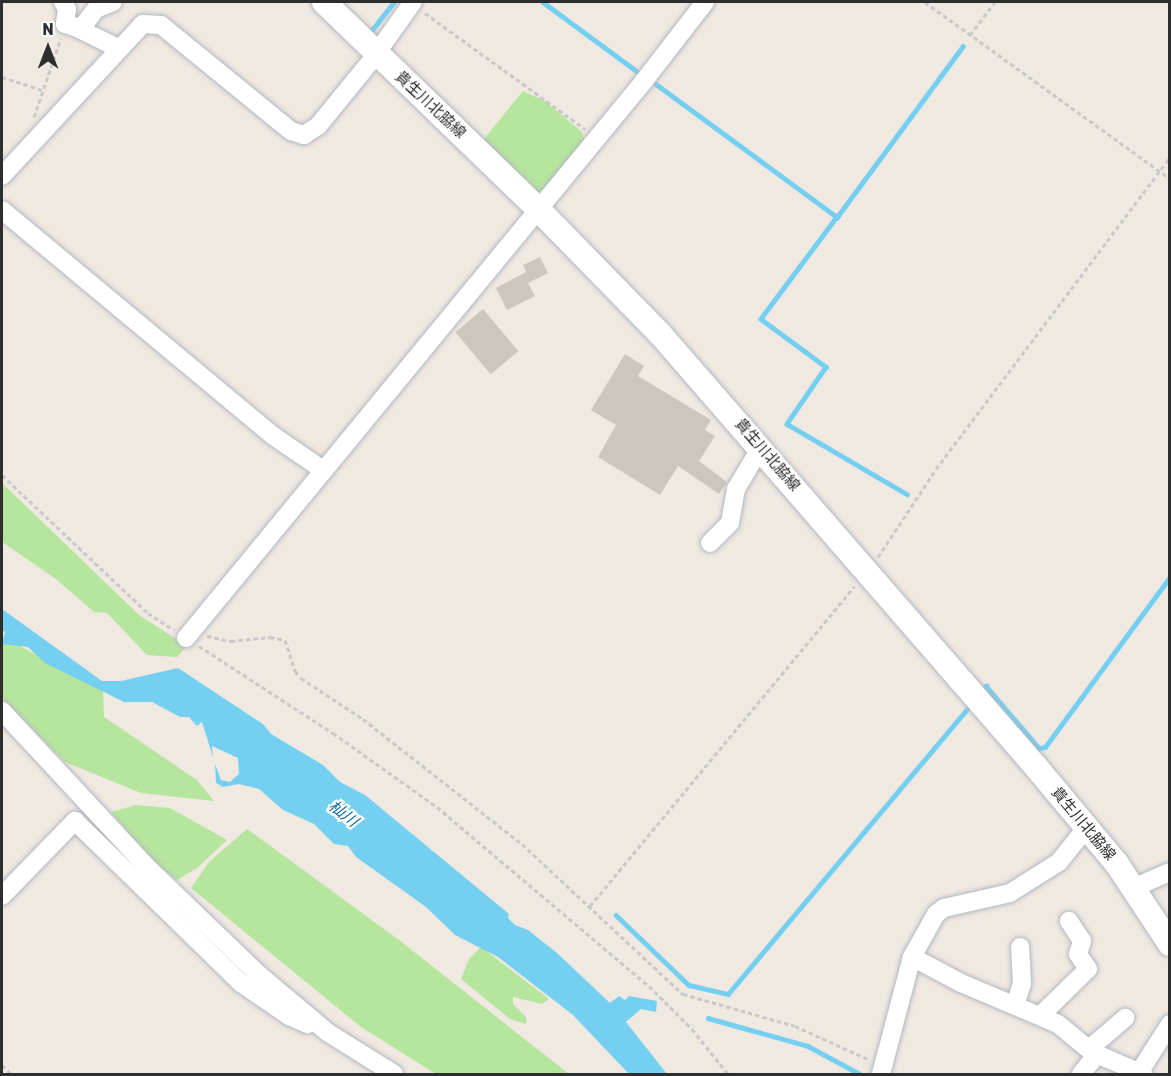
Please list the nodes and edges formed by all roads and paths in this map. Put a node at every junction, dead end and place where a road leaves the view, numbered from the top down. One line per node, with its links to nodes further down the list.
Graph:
1 (63, 2): 8 (street)
2 (113, 2): 8 (street)
3 (324, 2): 11 (main road, 貴生川北脇線)
4 (705, 2): 14 (street)
5 (925, 2): 9 (path)
6 (995, 2): 9 (path)
7 (412, 3): 11 (street); 14 (path)
8 (70, 26): 10 (street); 13 (path)
9 (970, 35): 17 (path)
10 (118, 48): 11 (street); 15 (street)
11 (375, 53): 20 (main road, 貴生川北脇線)
12 (2, 77): 13 (path)
13 (45, 91): 15 (path)
14 (595, 140): 20 (street)
15 (32, 143): 18 (street)
16 (1170, 158): 17 (path)
17 (1159, 172): 19 (path); 26 (path)
18 (2, 176)
19 (1170, 179)
20 (538, 209): 22 (main road, 貴生川北脇線); 23 (street)
21 (2, 210): 23 (street)
22 (761, 447): 25 (street); 26 (main road, 貴生川北脇線)
23 (323, 470): 27 (street)
24 (2, 475): 27 (path)
25 (710, 543)
26 (868, 570): 29 (main road, 貴生川北脇線); 33 (path)
27 (191, 632): 33 (path); 49 (path)
28 (2, 711): 42 (street)
29 (1086, 828): 31 (main road, 貴生川北脇線); 37 (street)
30 (1170, 872): 31 (street)
31 (1133, 888): 35 (main road, 貴生川北脇線)
32 (2, 896): 42 (street)
33 (590, 906): 45 (path)
34 (1069, 921): 39 (street)
35 (1170, 944)
36 (1020, 947): 38 (street)
37 (912, 957): 38 (street); 45 (street)
38 (1015, 1005): 39 (street)
39 (1040, 1016): 43 (street)
40 (1125, 1018): 43 (street)
41 (1170, 1024): 46 (street)
42 (327, 1032): 48 (street)
43 (1093, 1052): 46 (street); 50 (street)
44 (2, 1065): 47 (path)
45 (881, 1070)
46 (1141, 1073)
47 (11, 1074)
48 (394, 1074)
49 (728, 1074)
50 (1081, 1074)

